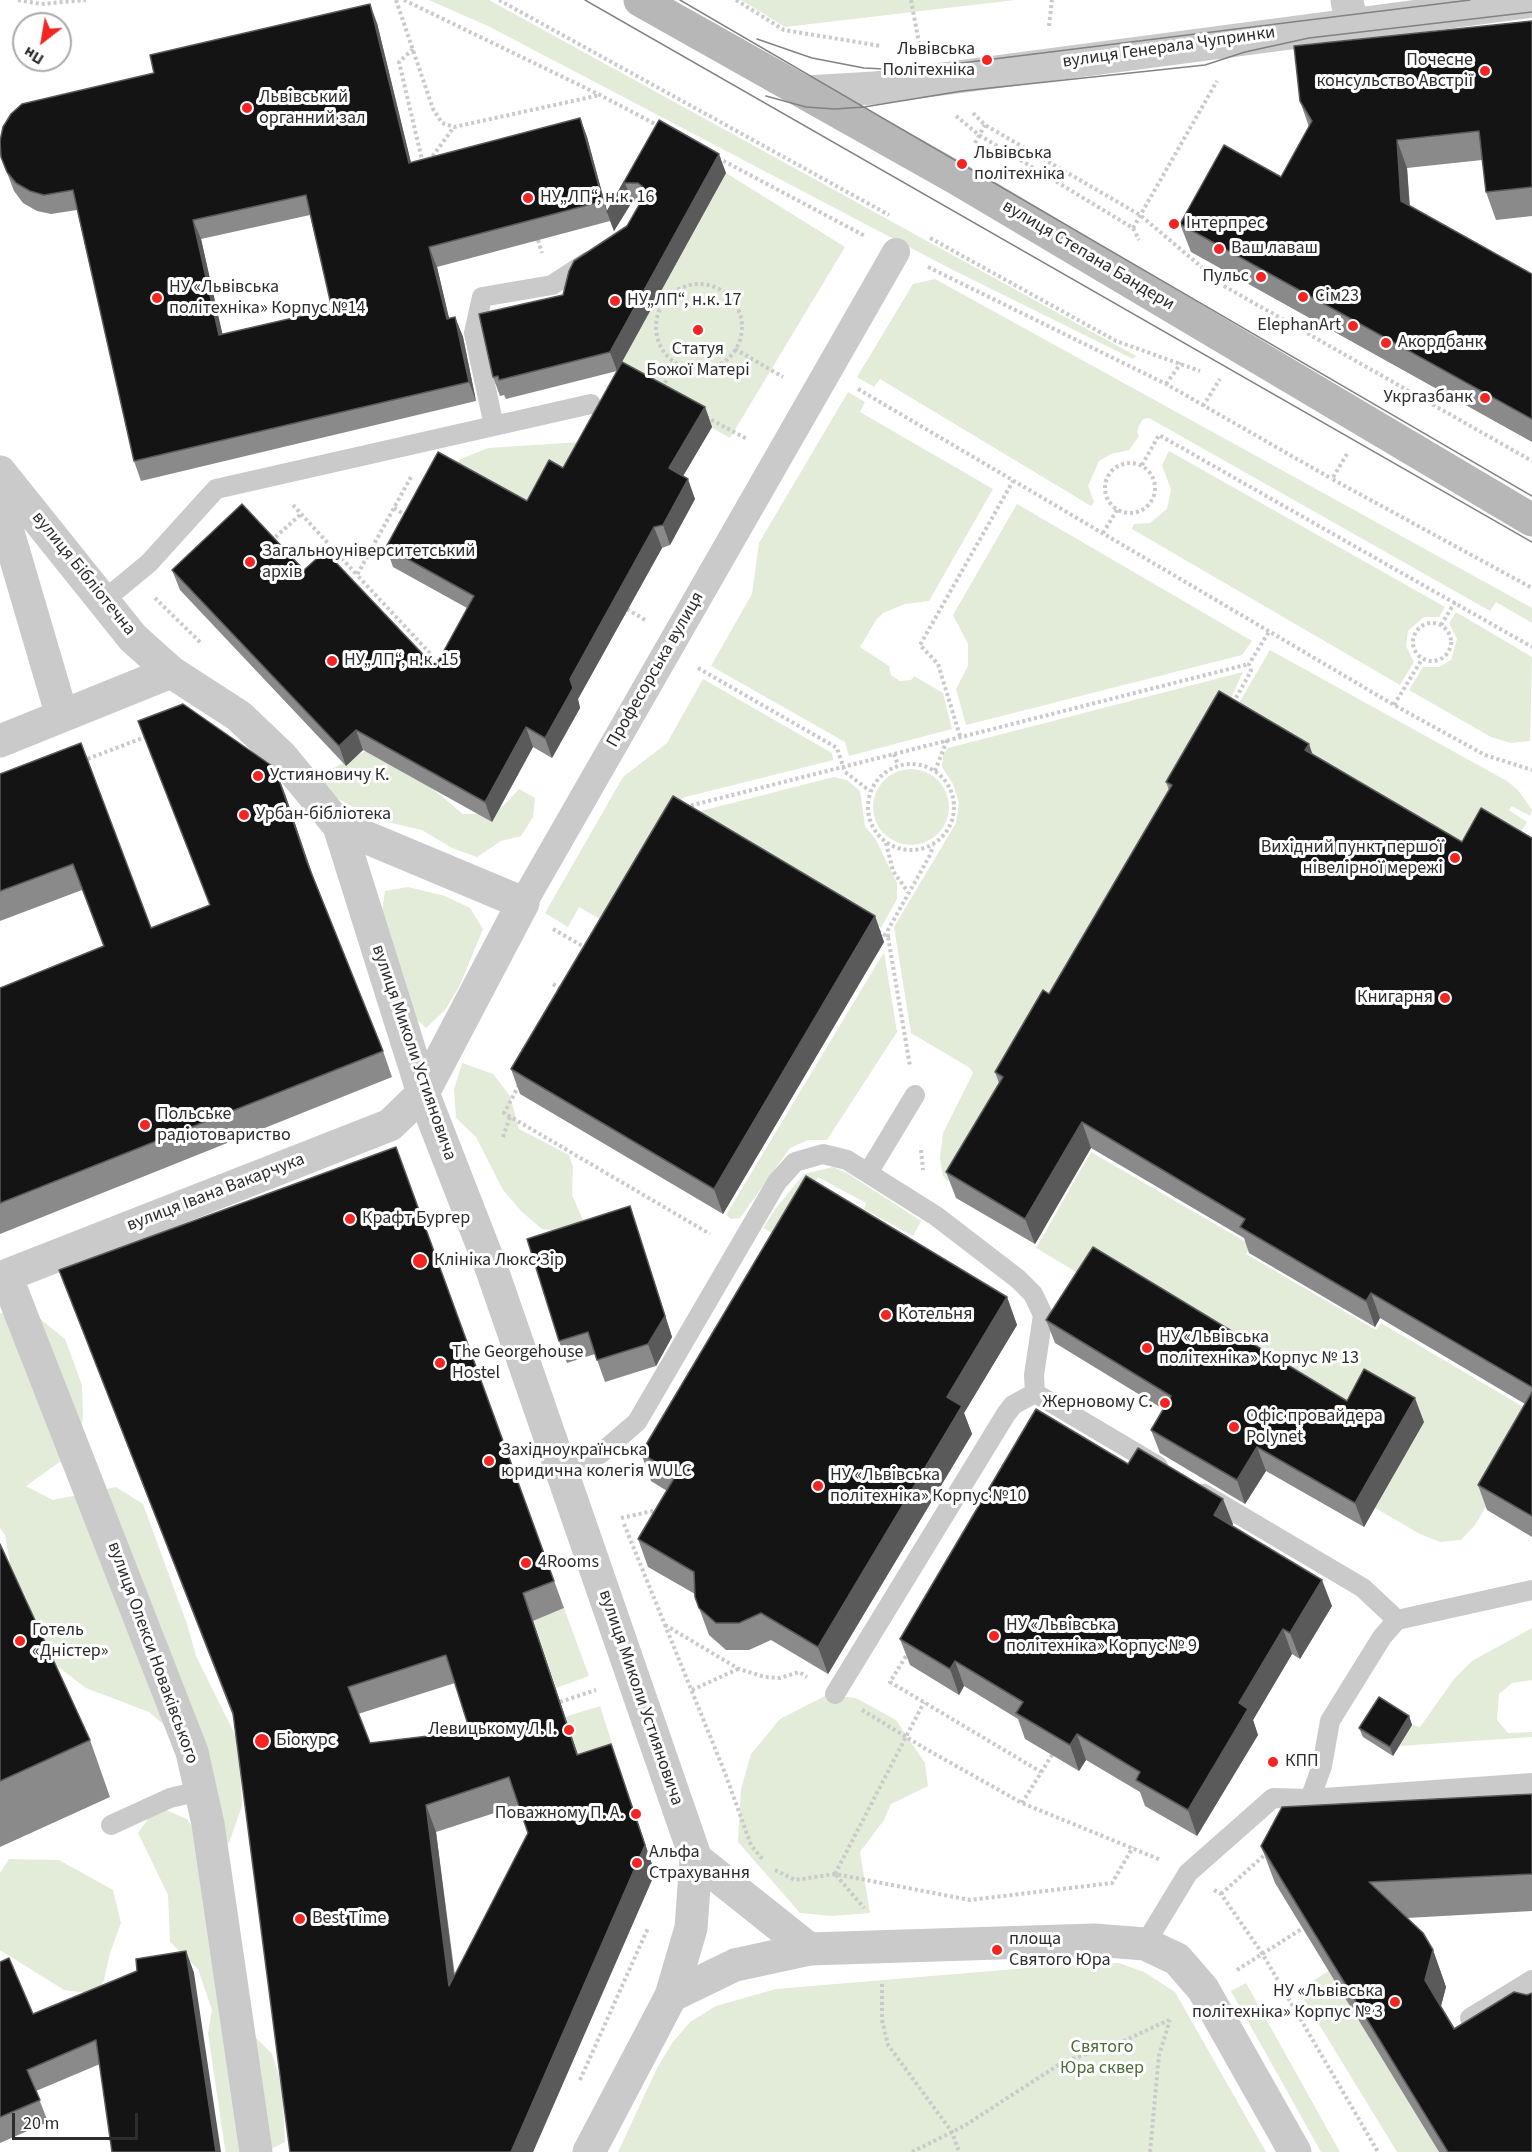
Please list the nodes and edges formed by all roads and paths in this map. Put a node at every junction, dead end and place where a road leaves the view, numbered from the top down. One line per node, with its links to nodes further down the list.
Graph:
1 (18, 0): 2 (path)
2 (86, 0)
3 (396, 0): 15 (path)
4 (404, 0): 20 (path)
5 (499, 0): 31 (path)
6 (640, 0): 11 (main road, вулиця Степана Бандери)
7 (736, 0): 14 (path)
8 (911, 0): 16 (path)
9 (1052, 0): 13 (path)
10 (1532, 1): 12 (street, вулиця Генерала Чупринки)
11 (676, 9): 19 (main road, вулиця Степана Бандери)
12 (1349, 11): 17 (street, вулиця Генерала Чупринки)
13 (1048, 29)
14 (886, 47)
15 (413, 49): 23 (path); 28 (path)
16 (921, 53)
17 (944, 77): 19 (street, вулиця Генерала Чупринки); 25 (path)
18 (1218, 80): 30 (path)
19 (806, 93): 69 (main road, вулиця Степана Бандери)
20 (600, 94): 23 (path); 24 (path)
21 (971, 111): 22 (path)
22 (985, 125): 25 (path); 30 (path)
23 (454, 127): 28 (path)
24 (664, 128)
25 (979, 135): 26 (path); 32 (path)
26 (975, 143)
27 (717, 157): 36 (path)
28 (424, 168): 29 (path)
29 (413, 170)
30 (1140, 215): 32 (path); 58 (path)
31 (897, 219)
32 (1133, 228): 34 (path)
33 (928, 237): 40 (path)
34 (1143, 248)
35 (604, 252): 51 (lane)
36 (896, 252): 44 (path); 111 (street, Професорська вулиця)
37 (735, 350): 39 (path); 39 (path); 42 (path)
38 (1186, 355): 40 (path)
39 (676, 363): 47 (path)
40 (1180, 363): 43 (path); 44 (path)
41 (1225, 371): 43 (path)
42 (786, 379)
43 (1220, 379): 45 (path); 49 (path)
44 (1166, 384): 49 (path)
45 (1230, 384)
46 (852, 386): 63 (path)
47 (669, 396)
48 (591, 404): 51 (lane)
49 (1203, 406): 62 (path)
50 (697, 412): 52 (path)
51 (494, 426): 53 (lane)
52 (734, 432)
53 (432, 440): 61 (lane); 65 (path)
54 (1352, 444): 56 (path)
55 (1338, 447): 56 (path)
56 (1348, 453): 57 (path); 62 (path)
57 (1358, 455)
58 (1532, 461)
59 (1142, 465): 66 (path); 66 (path); 78 (path)
60 (0, 472): 77 (street, вулиця Бібліотечна)
61 (267, 477): 67 (path); 75 (lane)
62 (1332, 479): 76 (path)
63 (1014, 481): 70 (path); 96 (path)
64 (0, 505): 94 (street, вулиця Бібліотечна)
65 (394, 508): 68 (path); 74 (path)
66 (1117, 510): 70 (path)
67 (301, 514): 71 (path); 72 (path)
68 (410, 517)
69 (1532, 520)
70 (1103, 533): 84 (path)
71 (268, 544)
72 (340, 556): 73 (path); 74 (path)
73 (334, 561)
74 (357, 575): 80 (path)
75 (133, 577): 77 (lane); 85 (path)
76 (1532, 588)
77 (103, 601): 91 (street, вулиця Бібліотечна)
78 (1455, 602): 83 (path); 86 (path)
79 (627, 609): 82 (path)
80 (392, 612): 81 (path); 90 (path)
81 (386, 617)
82 (653, 625)
83 (1442, 625): 87 (path); 87 (path)
84 (1270, 630): 89 (path); 92 (path)
85 (205, 646)
86 (1532, 647)
87 (1422, 659): 92 (path)
88 (691, 664): 102 (path)
89 (1249, 664): 93 (path); 96 (path)
90 (444, 668)
91 (171, 672): 94 (street); 107 (street, вулиця Миколи Устияновича)
92 (1394, 705): 103 (path)
93 (1231, 706)
94 (62, 716): 98 (street)
95 (157, 733): 100 (path)
96 (960, 736): 97 (path)
97 (947, 740): 99 (path); 104 (path)
98 (0, 741)
99 (894, 753): 101 (path); 102 (path)
100 (78, 762)
101 (898, 765): 104 (path); 105 (path)
102 (843, 766): 105 (path); 106 (path)
103 (1532, 770)
104 (935, 771): 109 (path)
105 (870, 791): 108 (path)
106 (678, 812)
107 (339, 826): 111 (street, вулиця Миколи Устияновича); 119 (street, вулиця Миколи Устияновича)
108 (886, 843): 109 (path); 110 (path)
109 (933, 845): 110 (path)
110 (908, 892): 114 (path)
111 (523, 903): 119 (street, Професорська вулиця)
112 (868, 925): 114 (path)
113 (562, 933): 115 (path)
114 (888, 937): 120 (path)
115 (595, 953)
116 (553, 984): 117 (path)
117 (571, 994)
118 (520, 1083): 121 (path)
119 (423, 1093): 126 (street, вулиця Івана Вакарчука); 128 (street, вулиця Миколи Устияновича)
120 (915, 1095): 123 (lane); 124 (path)
121 (510, 1117): 122 (path); 125 (path)
122 (503, 1137)
123 (868, 1173): 124 (lane); 125 (lane)
124 (936, 1216): 127 (lane)
125 (737, 1248): 128 (lane)
126 (3, 1277): 146 (street, вулиця Олекси Новаківського)
127 (1035, 1393): 132 (lane); 138 (lane)
128 (560, 1465): 151 (street, вулиця Миколи Устияновича)
129 (663, 1501): 130 (path)
130 (621, 1518)
131 (1532, 1590): 132 (lane)
132 (1397, 1620): 147 (lane)
133 (665, 1624): 135 (path)
134 (913, 1643): 139 (path)
135 (739, 1669): 136 (path); 137 (path)
136 (799, 1672)
137 (692, 1690)
138 (835, 1694)
139 (924, 1702): 141 (path); 143 (path)
140 (880, 1721): 141 (path)
141 (906, 1737): 143 (path); 152 (path)
142 (1052, 1755): 143 (path)
143 (1041, 1772)
144 (725, 1773): 152 (path)
145 (1532, 1783): 147 (lane)
146 (200, 1791): 148 (lane); 169 (street, вулиця Олекси Новаківського)
147 (1310, 1799): 157 (lane)
148 (111, 1825)
149 (1133, 1847): 152 (path)
150 (1272, 1849): 153 (path)
151 (696, 1858): 158 (street); 163 (street, вулиця Миколи Устияновича)
152 (835, 1874): 154 (path)
153 (1221, 1894)
154 (871, 1915)
155 (652, 1920): 167 (path)
156 (1303, 1928): 159 (path)
157 (1145, 1944): 158 (street); 174 (street)
158 (809, 1949): 163 (street)
159 (1233, 1972)
160 (1532, 1980): 165 (lane)
161 (882, 1983): 168 (path)
162 (1281, 1985): 175 (path)
163 (671, 1996): 170 (street)
164 (1176, 2012): 166 (path)
165 (1470, 2018)
166 (1169, 2020): 168 (path); 173 (path)
167 (576, 2089)
168 (952, 2132): 171 (path); 172 (path)
169 (256, 2152)
170 (589, 2152)
171 (912, 2152)
172 (959, 2152)
173 (1150, 2152)
174 (1295, 2152)
175 (1378, 2152)

